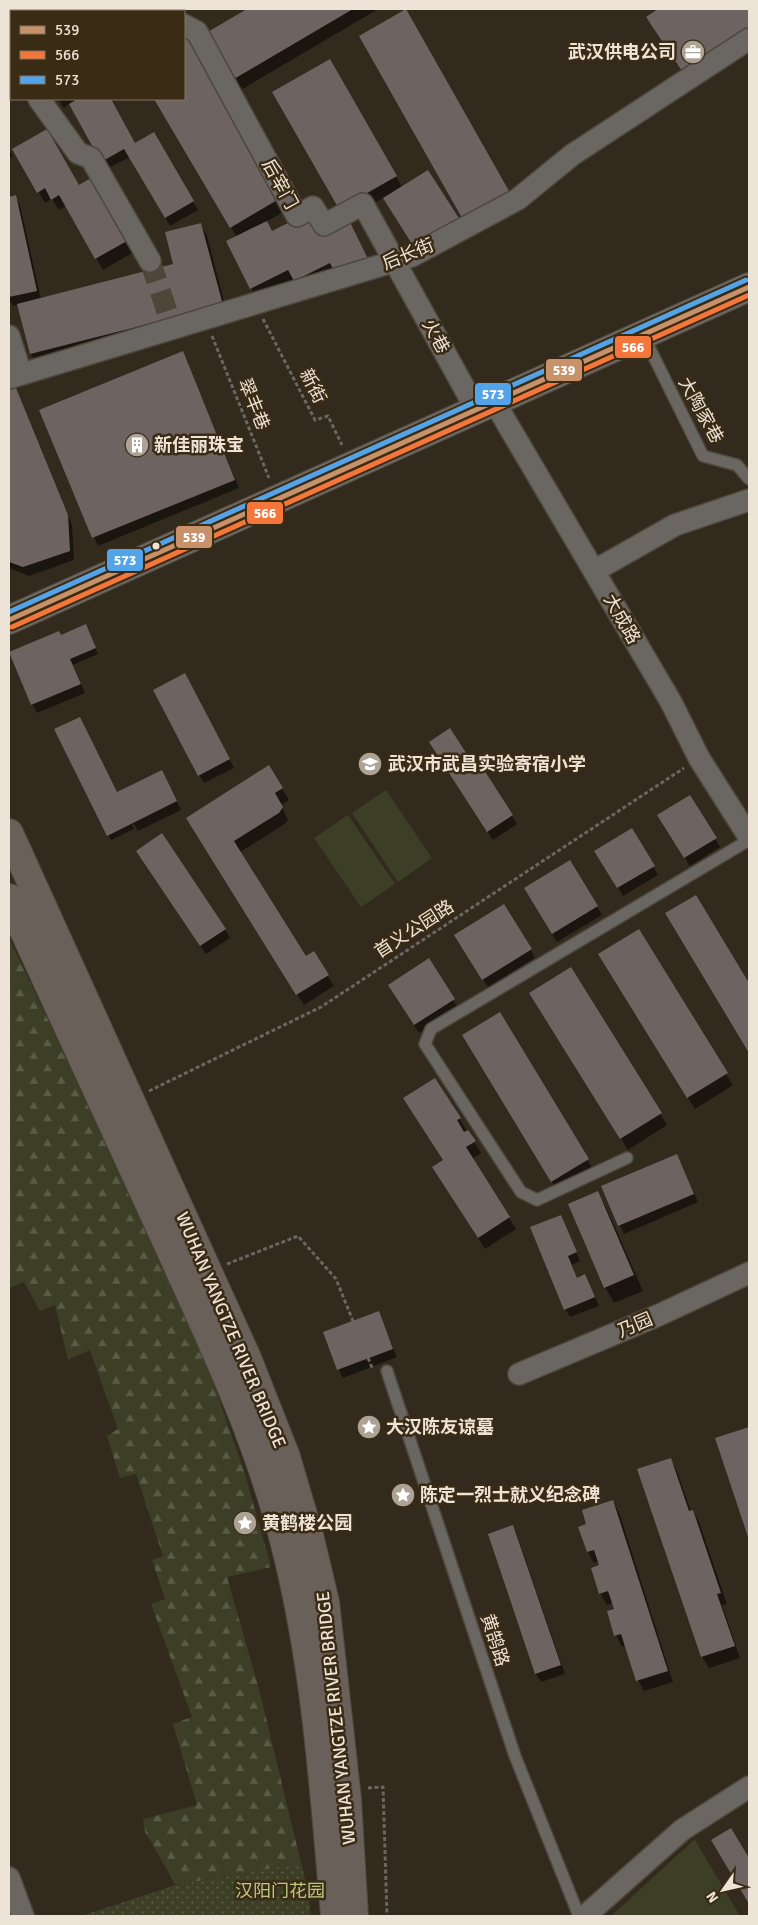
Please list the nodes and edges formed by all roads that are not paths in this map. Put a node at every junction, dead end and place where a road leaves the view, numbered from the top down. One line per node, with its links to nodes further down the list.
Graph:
1 (185, 26): 5 (street, 后宰门)
2 (749, 39): 5 (street, 后长街)
3 (40, 100): 4 (street)
4 (150, 261)
5 (395, 262): 9 (street, 后长街); 10 (street, 火巷)
6 (749, 287): 7 (street)
7 (644, 335): 10 (street); 11 (lane, 大陶家巷)
8 (9, 336): 9 (street)
9 (15, 376)
10 (486, 407): 13 (street, 大成路); 14 (street)
11 (749, 479)
12 (749, 500): 13 (street)
13 (594, 571): 16 (street, 大成路)
14 (9, 620)
15 (9, 834): 26 (highway, WUHAN YANGTZE RIVER BRIDGE)
16 (749, 838): 18 (lane)
17 (9, 898): 25 (highway, WUHAN YANGTZE RIVER BRIDGE)
18 (627, 1158)
19 (749, 1273): 21 (street, 乃园)
20 (386, 1370): 27 (lane, 黄鹄路)
21 (519, 1374)
22 (749, 1787): 28 (street)
23 (9, 1878): 24 (street)
24 (23, 1916)
25 (335, 1916)
26 (354, 1916)
27 (579, 1916)
28 (585, 1916)

